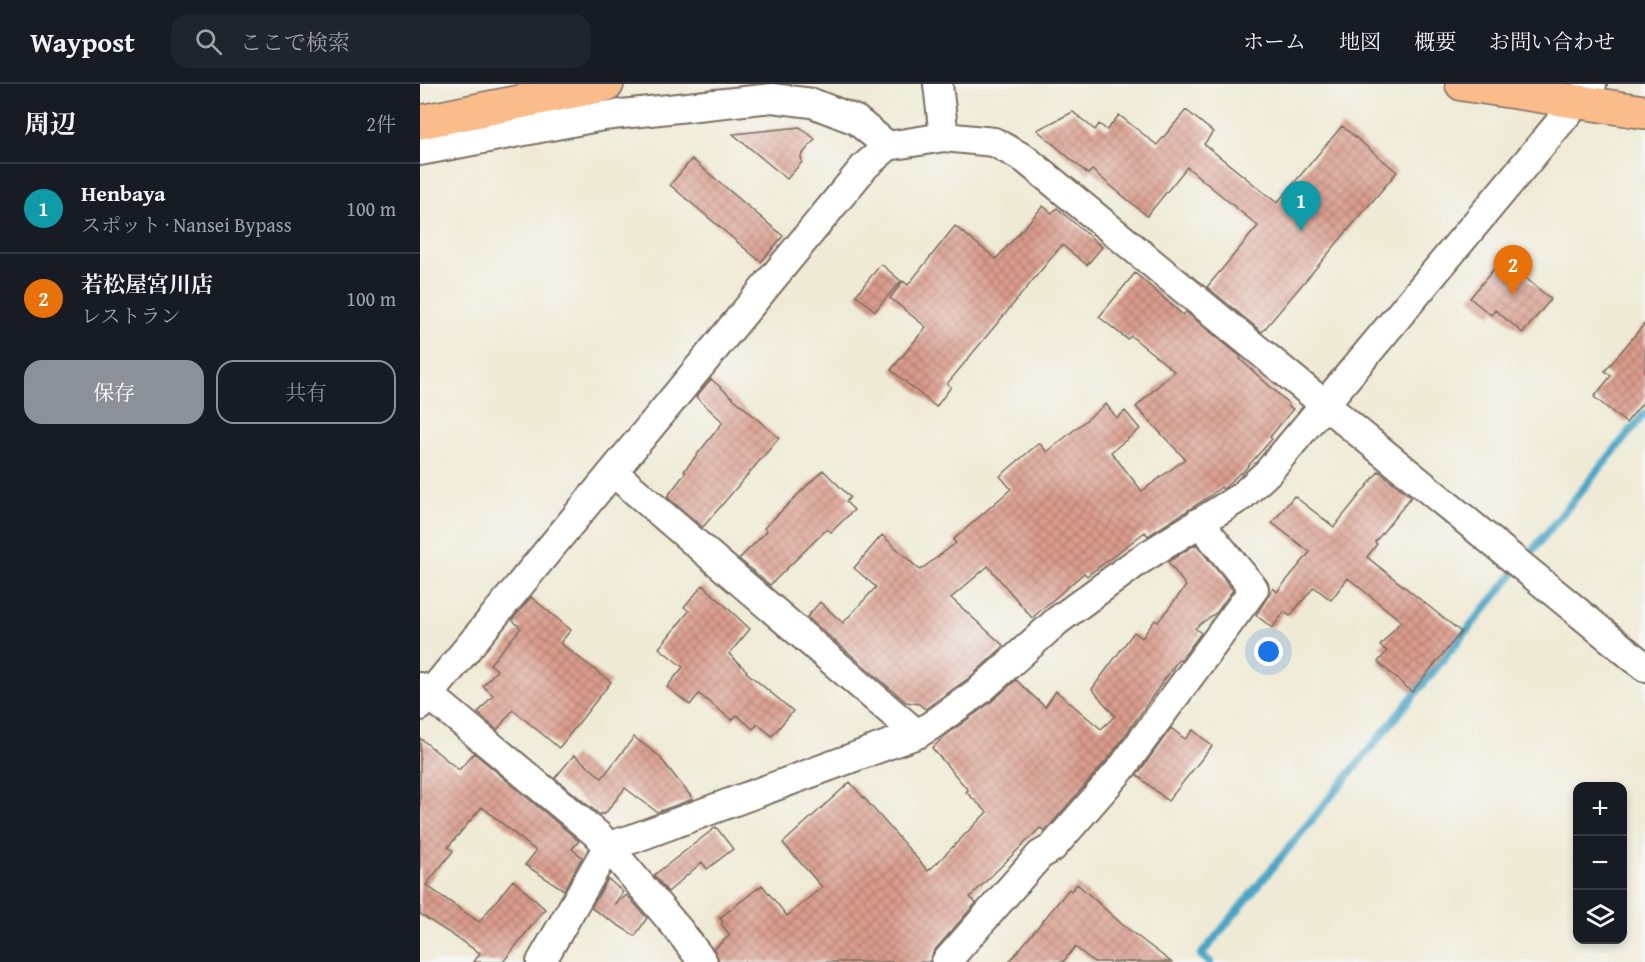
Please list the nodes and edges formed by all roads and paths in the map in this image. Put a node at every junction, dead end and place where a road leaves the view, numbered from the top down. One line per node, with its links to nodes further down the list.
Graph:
1 (607, 84): 6 (highway)
2 (938, 84): 7 (street)
3 (1462, 84): 4 (highway)
4 (1585, 92): 5 (highway); 10 (street)
5 (1645, 112)
6 (420, 122)
7 (944, 137): 8 (street); 10 (street)
8 (888, 146): 9 (street); 11 (street)
9 (420, 151)
10 (1324, 404): 12 (street); 13 (street)
11 (613, 472): 14 (street); 15 (street)
12 (1199, 522): 15 (street); 19 (street)
13 (1645, 667)
14 (423, 696): 16 (street)
15 (917, 734): 16 (street)
16 (608, 846): 17 (street); 18 (street)
17 (541, 962)
18 (704, 962)
19 (946, 962)

